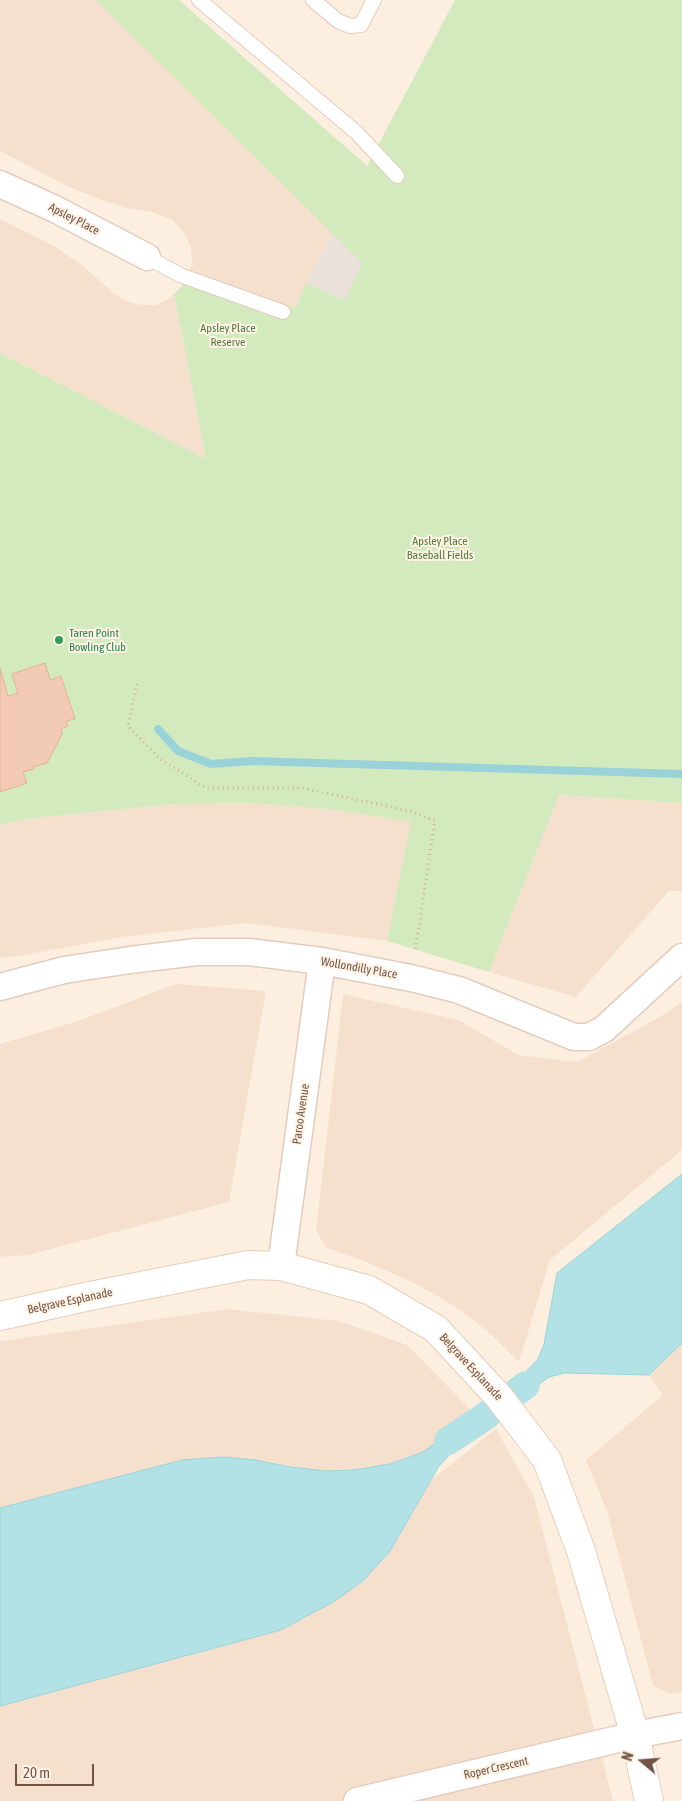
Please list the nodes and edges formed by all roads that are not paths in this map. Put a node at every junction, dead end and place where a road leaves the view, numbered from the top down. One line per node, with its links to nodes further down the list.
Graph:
1 (199, 0): 4 (lane)
2 (312, 0): 3 (lane)
3 (374, 0)
4 (397, 176)
5 (0, 184): 6 (street, Apsley Place)
6 (147, 257): 7 (lane)
7 (283, 312)
8 (682, 957): 9 (street, Wollondilly Place)
9 (322, 961): 10 (street, Wollondilly Place); 11 (street, Paroo Avenue)
10 (0, 987)
11 (281, 1266): 12 (street, Belgrave Esplanade); 14 (street, Belgrave Esplanade)
12 (0, 1316)
13 (682, 1726): 14 (street, Roper Crescent)
14 (635, 1735): 15 (street, Roper Crescent); 16 (street, Belgrave Esplanade)
15 (357, 1801)
16 (649, 1801)

